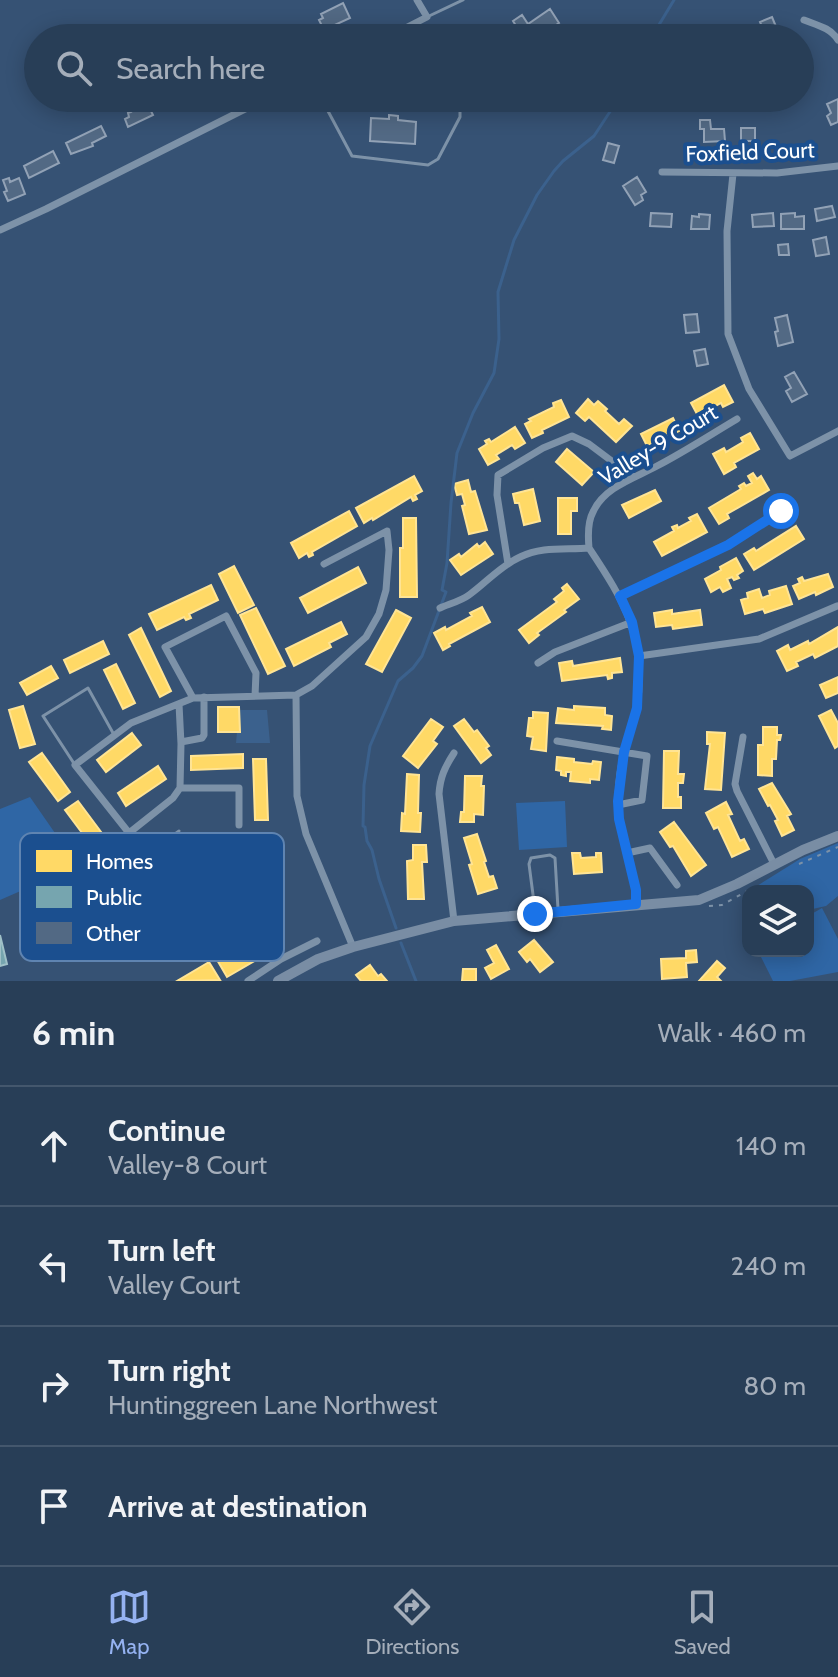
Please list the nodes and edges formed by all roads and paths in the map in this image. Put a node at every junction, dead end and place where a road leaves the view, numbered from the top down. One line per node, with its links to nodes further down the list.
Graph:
1 (417, 0): 3 (street)
2 (463, 0): 3 (lane)
3 (427, 17): 5 (street)
4 (804, 20): 6 (street)
5 (416, 24)
6 (838, 40)
7 (239, 112): 13 (street)
8 (328, 112): 9 (lane)
9 (460, 112)
10 (838, 166): 12 (street, Foxfield Court)
11 (662, 172): 12 (street, Foxfield Court)
12 (733, 174): 15 (street)
13 (0, 230)
14 (737, 419): 16 (street, Valley-9 Court)
15 (838, 431)
16 (633, 477): 18 (street, Valley-9 Court); 20 (street)
17 (781, 511): 21 (street)
18 (589, 548): 20 (street); 21 (street)
19 (324, 564): 27 (street)
20 (508, 564): 23 (street)
21 (620, 596): 24 (street)
22 (837, 606): 25 (street)
23 (440, 608)
24 (632, 622): 25 (street); 26 (street)
25 (639, 656): 36 (street)
26 (538, 663)
27 (296, 695): 28 (street); 54 (street)
28 (255, 696): 29 (street); 30 (street)
29 (204, 697): 30 (street); 35 (street)
30 (193, 698): 31 (street)
31 (179, 704): 32 (street); 35 (street)
32 (114, 736): 38 (street); 38 (lane)
33 (743, 737): 47 (street)
34 (557, 741): 36 (street)
35 (181, 742): 39 (street)
36 (624, 752): 40 (street); 40 (street)
37 (454, 753): 52 (street)
38 (75, 765): 43 (street)
39 (180, 788): 41 (street); 43 (street)
40 (618, 805): 46 (street)
41 (239, 825)
42 (179, 831): 44 (lane)
43 (129, 833)
44 (176, 833)
45 (838, 836): 47 (street)
46 (627, 853): 48 (street); 49 (street)
47 (774, 864): 49 (street)
48 (677, 885)
49 (636, 904): 50 (street)
50 (558, 912): 51 (street); 51 (lane)
51 (535, 914): 52 (street)
52 (454, 921): 54 (street)
53 (317, 941): 55 (street)
54 (353, 947): 58 (street)
55 (284, 958)
56 (278, 961): 57 (street)
57 (251, 980)
58 (278, 981)

